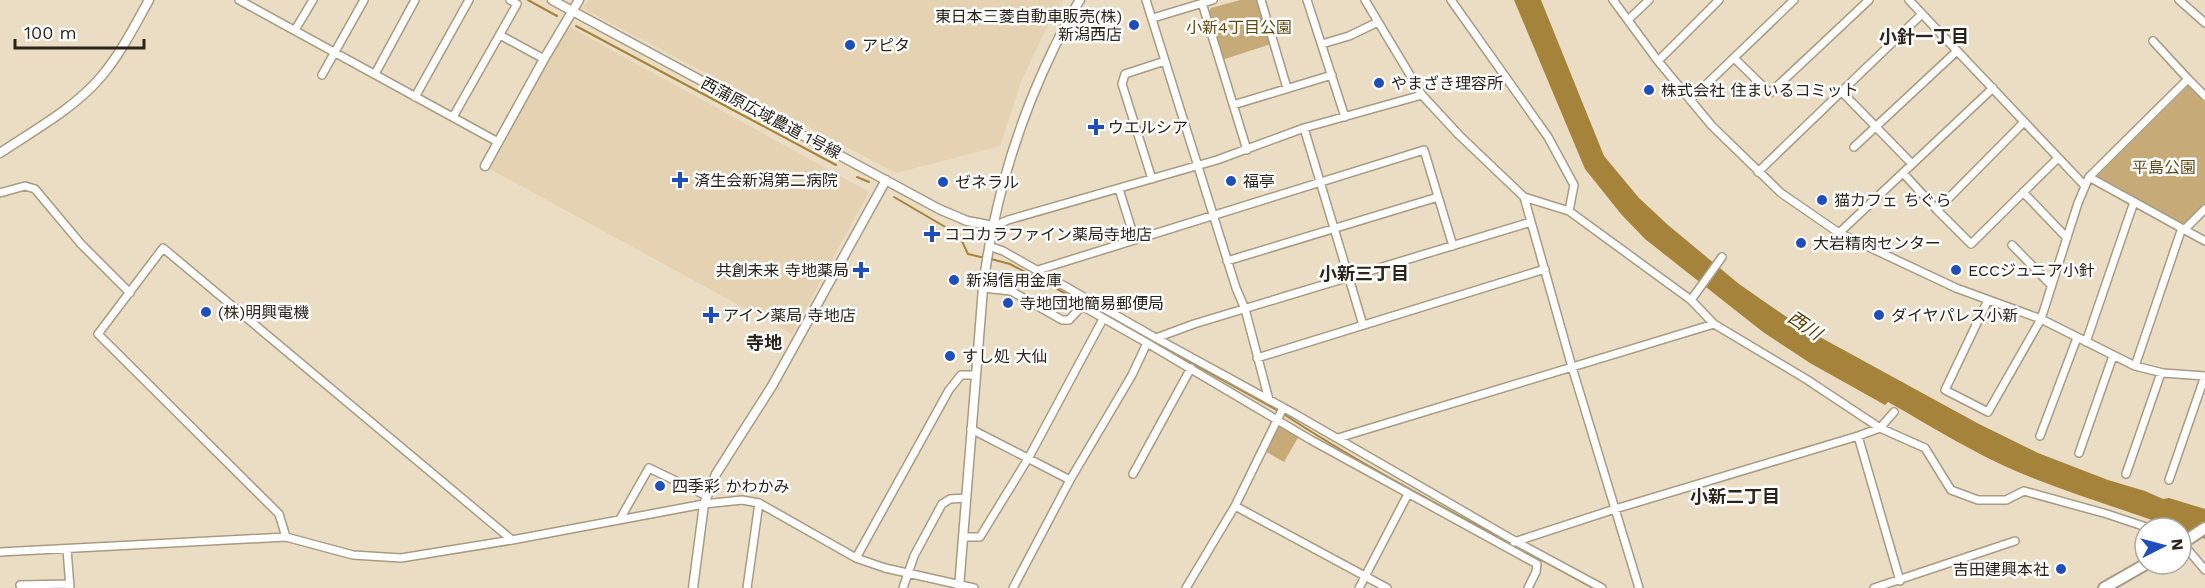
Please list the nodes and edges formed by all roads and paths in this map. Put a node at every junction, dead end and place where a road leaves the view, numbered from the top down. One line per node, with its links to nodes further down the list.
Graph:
1 (149, 0): 63 (street)
2 (240, 0): 26 (street)
3 (260, 0): 26 (street)
4 (313, 0): 33 (street)
5 (364, 0): 38 (street)
6 (415, 0): 43 (street)
7 (469, 0): 52 (street)
8 (510, 0): 34 (street)
9 (552, 0): 27 (street, 西蒲原広域農道 1号線)
10 (579, 0): 27 (street)
11 (1080, 0): 86 (street)
12 (1146, 0): 29 (street)
13 (1213, 0): 25 (street)
14 (1262, 0): 47 (street)
15 (1307, 0): 36 (street)
16 (1365, 0): 31 (street)
17 (1451, 0): 83 (street)
18 (1612, 0): 30 (street)
19 (1650, 0): 30 (street)
20 (1719, 0): 41 (street)
21 (1794, 0): 40 (street)
22 (1869, 0): 40 (street)
23 (1908, 0): 28 (street)
24 (2179, 0): 32 (street)
25 (1202, 3): 29 (street); 54 (street)
26 (255, 9): 33 (street)
27 (572, 11): 39 (street); 72 (street, 西蒲原広域農道 1号線)
28 (1922, 14): 37 (street); 49 (street)
29 (1153, 18): 42 (street)
30 (1628, 20): 41 (street)
31 (1378, 22): 36 (street); 50 (street)
32 (2205, 23)
33 (295, 30): 38 (street)
34 (500, 35): 39 (street); 55 (street)
35 (2153, 41): 46 (street)
36 (1322, 44): 45 (street)
37 (1957, 51): 48 (street); 58 (street)
38 (334, 52): 43 (street); 44 (street)
39 (544, 58): 60 (street)
40 (1734, 58): 53 (street)
41 (1658, 60): 53 (street)
42 (1166, 61): 67 (street); 71 (street)
43 (375, 74): 52 (street)
44 (322, 75)
45 (1332, 75): 47 (street); 56 (street)
46 (2188, 79): 51 (street); 70 (street)
47 (1287, 88): 54 (street)
48 (1993, 88): 57 (street); 65 (street)
49 (1842, 92): 58 (street); 68 (street)
50 (1422, 95): 56 (street); 79 (street)
51 (2205, 96)
52 (415, 97): 55 (street)
53 (1690, 100): 68 (street)
54 (1233, 105): 62 (street)
55 (453, 117): 60 (street)
56 (1345, 117): 59 (street)
57 (2024, 122): 64 (street); 82 (street)
58 (1876, 127): 61 (street); 65 (street)
59 (1304, 128): 62 (street); 73 (street)
60 (498, 142): 66 (street)
61 (1854, 147)
62 (1247, 150): 67 (street)
63 (0, 153)
64 (2058, 158): 74 (street); 76 (street)
65 (1912, 165): 69 (street)
66 (485, 166)
67 (1197, 166): 71 (street); 84 (street)
68 (1758, 172): 89 (street)
69 (1903, 173): 82 (street); 89 (street)
70 (2089, 177): 74 (street); 80 (street)
71 (1152, 179): 75 (street)
72 (886, 180): 86 (street, 西蒲原広域農道 1号線); 140 (street)
73 (1320, 182): 78 (street); 84 (street); 87 (street)
74 (2085, 186): 90 (street)
75 (1119, 189): 86 (street); 91 (street)
76 (2023, 192): 82 (street); 90 (street)
77 (0, 193): 103 (street)
78 (1438, 197): 87 (street); 95 (street)
79 (1524, 197): 83 (street); 85 (street)
80 (2134, 202): 88 (street); 113 (street)
81 (2205, 209): 88 (street)
82 (1937, 210)
83 (1569, 211): 104 (street)
84 (1213, 215): 91 (street); 97 (street)
85 (1531, 222): 95 (street); 98 (street)
86 (994, 226): 94 (street)
87 (1334, 229): 97 (street); 100 (street)
88 (2183, 229): 92 (street); 117 (street)
89 (1839, 233): 105 (street)
90 (2067, 238): 101 (street)
91 (1135, 240): 99 (street)
92 (2205, 241)
93 (2012, 245): 101 (street)
94 (989, 246): 99 (street); 102 (street)
95 (1453, 246): 100 (street)
96 (1722, 256): 104 (street)
97 (1227, 261): 106 (street)
98 (1545, 268): 110 (street); 118 (street)
99 (1038, 270): 111 (street)
100 (1349, 278): 106 (street); 110 (street)
101 (2052, 285): 108 (street)
102 (982, 288): 107 (street); 121 (street)
103 (130, 293): 146 (street); 148 (street)
104 (1691, 300): 109 (street)
105 (1988, 300): 108 (street); 108 (street)
106 (1245, 309): 111 (street); 116 (street)
107 (1103, 319): 114 (street); 133 (street)
108 (2041, 319): 112 (street)
109 (1714, 324): 118 (street); 127 (street)
110 (1363, 325): 116 (street)
111 (1156, 338): 123 (street)
112 (2077, 338): 113 (street); 130 (street)
113 (2086, 342): 115 (street)
114 (1147, 343): 119 (street); 136 (street)
115 (2113, 356): 117 (street); 132 (street)
116 (1257, 358): 123 (street)
117 (2135, 366): 120 (street)
118 (1572, 367): 131 (street); 143 (street)
119 (1191, 368): 126 (street); 134 (street)
120 (2161, 373): 122 (street); 135 (street)
121 (976, 375): 128 (street); 155 (street)
122 (2205, 376): 137 (street)
123 (1269, 400): 124 (street)
124 (1283, 408): 126 (street); 131 (street)
125 (1894, 412): 127 (street)
126 (1279, 419): 138 (street); 142 (street)
127 (1880, 428): 129 (street); 145 (street)
128 (971, 429): 133 (street); 139 (street)
129 (1858, 436): 143 (street); 160 (street)
130 (2040, 436)
131 (1338, 438): 149 (street)
132 (2079, 453)
133 (1029, 457): 136 (street); 147 (street)
134 (1133, 474)
135 (2126, 474)
136 (1070, 480): 168 (street)
137 (2169, 480)
138 (1408, 494): 151 (street); 159 (street)
139 (966, 498): 147 (street); 158 (street)
140 (705, 500): 141 (street); 144 (street); 144 (street); 164 (street)
141 (759, 503): 155 (street); 165 (street)
142 (1235, 506): 159 (street); 169 (street)
143 (1615, 509): 149 (street); 174 (street)
144 (620, 519): 148 (street)
145 (2133, 523)
146 (286, 537): 148 (street); 152 (street)
147 (963, 537): 162 (street)
148 (512, 540)
149 (1515, 541): 151 (street); 173 (street)
150 (2015, 541): 160 (street)
151 (1509, 548): 172 (street)
152 (67, 549): 153 (street); 161 (street)
153 (0, 552)
154 (2193, 556): 156 (street)
155 (856, 558): 158 (street)
156 (2205, 570)
157 (2133, 571): 176 (main road)
158 (907, 572): 162 (street); 166 (street)
159 (1365, 575): 170 (street); 171 (street)
160 (1900, 581): 175 (street)
161 (69, 586): 163 (street)
162 (959, 586): 167 (street)
163 (21, 588)
164 (693, 588)
165 (747, 588)
166 (903, 588)
167 (974, 588)
168 (1013, 588)
169 (1186, 588)
170 (1359, 588)
171 (1387, 588)
172 (1528, 588)
173 (1602, 588)
174 (1639, 588)
175 (1874, 588)
176 (2104, 588)

